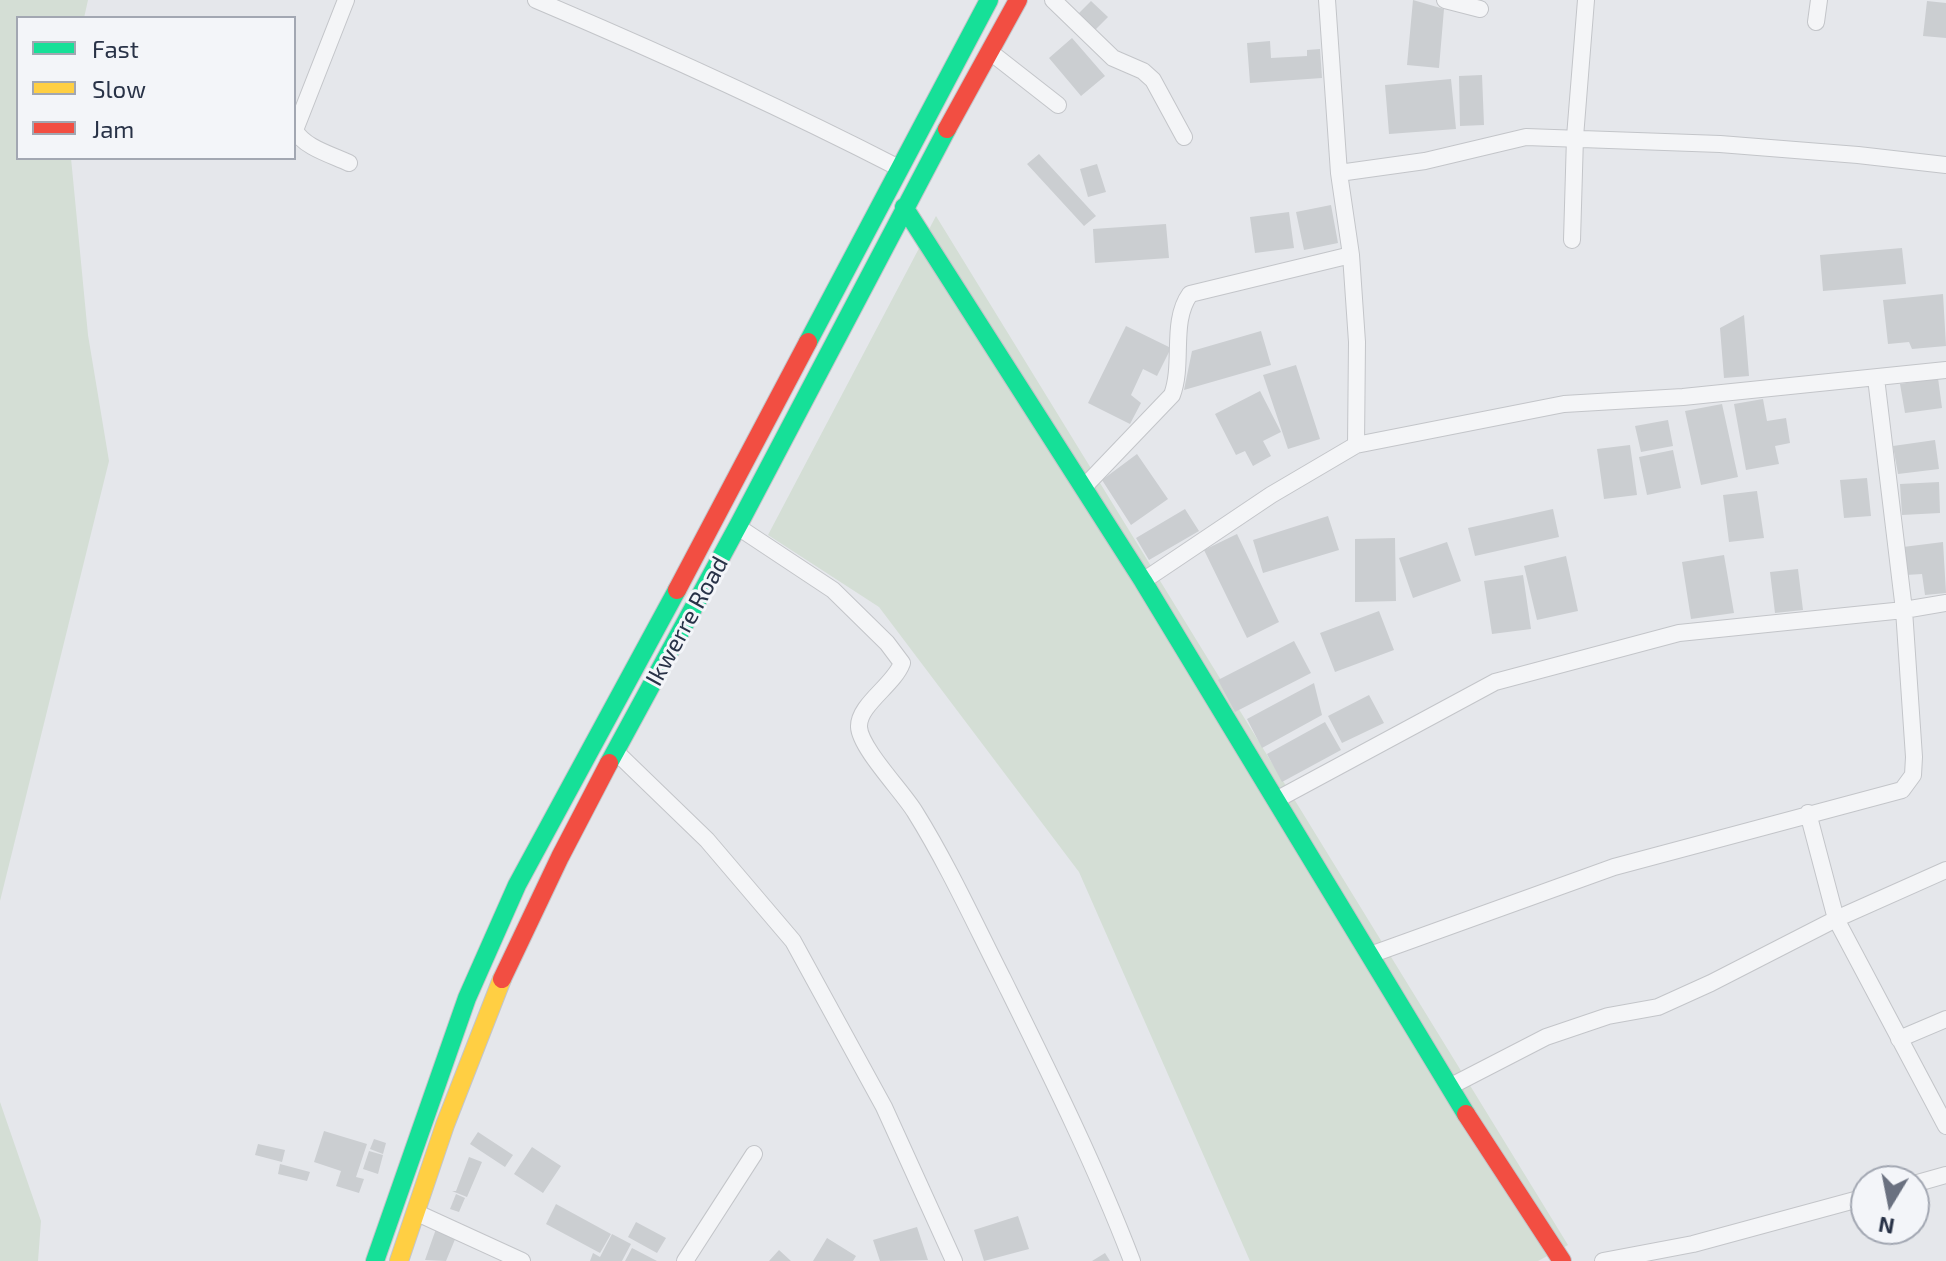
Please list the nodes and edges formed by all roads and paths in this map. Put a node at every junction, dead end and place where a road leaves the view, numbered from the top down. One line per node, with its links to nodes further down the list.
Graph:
1 (346, 0): 14 (street)
2 (536, 0): 20 (street)
3 (989, 0): 20 (main road, Ikwerre Road)
4 (1018, 0): 12 (main road, Ikwerre Road)
5 (1053, 0): 16 (street)
6 (1327, 0): 21 (street)
7 (1445, 0): 10 (street)
8 (1586, 0): 17 (street)
9 (1819, 0): 11 (street)
10 (1480, 9)
11 (1816, 22)
12 (989, 51): 13 (street); 22 (main road, Ikwerre Road)
13 (1058, 105)
14 (296, 127)
15 (296, 132): 18 (street)
16 (1184, 137)
17 (1575, 137): 19 (street); 21 (street); 23 (street)
18 (349, 163)
19 (1946, 165)
20 (899, 168): 46 (main road, Ikwerre Road)
21 (1339, 173): 24 (street)
22 (904, 207): 28 (main road); 29 (main road, Ikwerre Road)
23 (1572, 240)
24 (1351, 255): 27 (street); 28 (street)
25 (1946, 370): 26 (street)
26 (1876, 378): 27 (street); 32 (street)
27 (1356, 445): 30 (street)
28 (1083, 488): 30 (main road)
29 (738, 527): 33 (main road, Ikwerre Road); 51 (street)
30 (1143, 581): 34 (main road)
31 (1946, 603): 32 (street)
32 (1904, 610): 34 (street); 35 (street)
33 (615, 751): 45 (main road, Ikwerre Road); 50 (street)
34 (1276, 800): 38 (main road)
35 (1808, 813): 37 (street); 38 (street)
36 (1946, 870): 37 (street)
37 (1836, 919): 40 (street); 41 (street)
38 (1370, 955): 41 (main road)
39 (1946, 1019): 40 (street)
40 (1899, 1039): 42 (street)
41 (1449, 1087): 52 (main road)
42 (1946, 1126)
43 (754, 1154): 49 (street)
44 (1850, 1201): 53 (street)
45 (415, 1212): 47 (main road, Ikwerre Road); 48 (street)
46 (375, 1261)
47 (399, 1261)
48 (522, 1261)
49 (685, 1261)
50 (954, 1261)
51 (1132, 1261)
52 (1562, 1261)
53 (1603, 1261)

